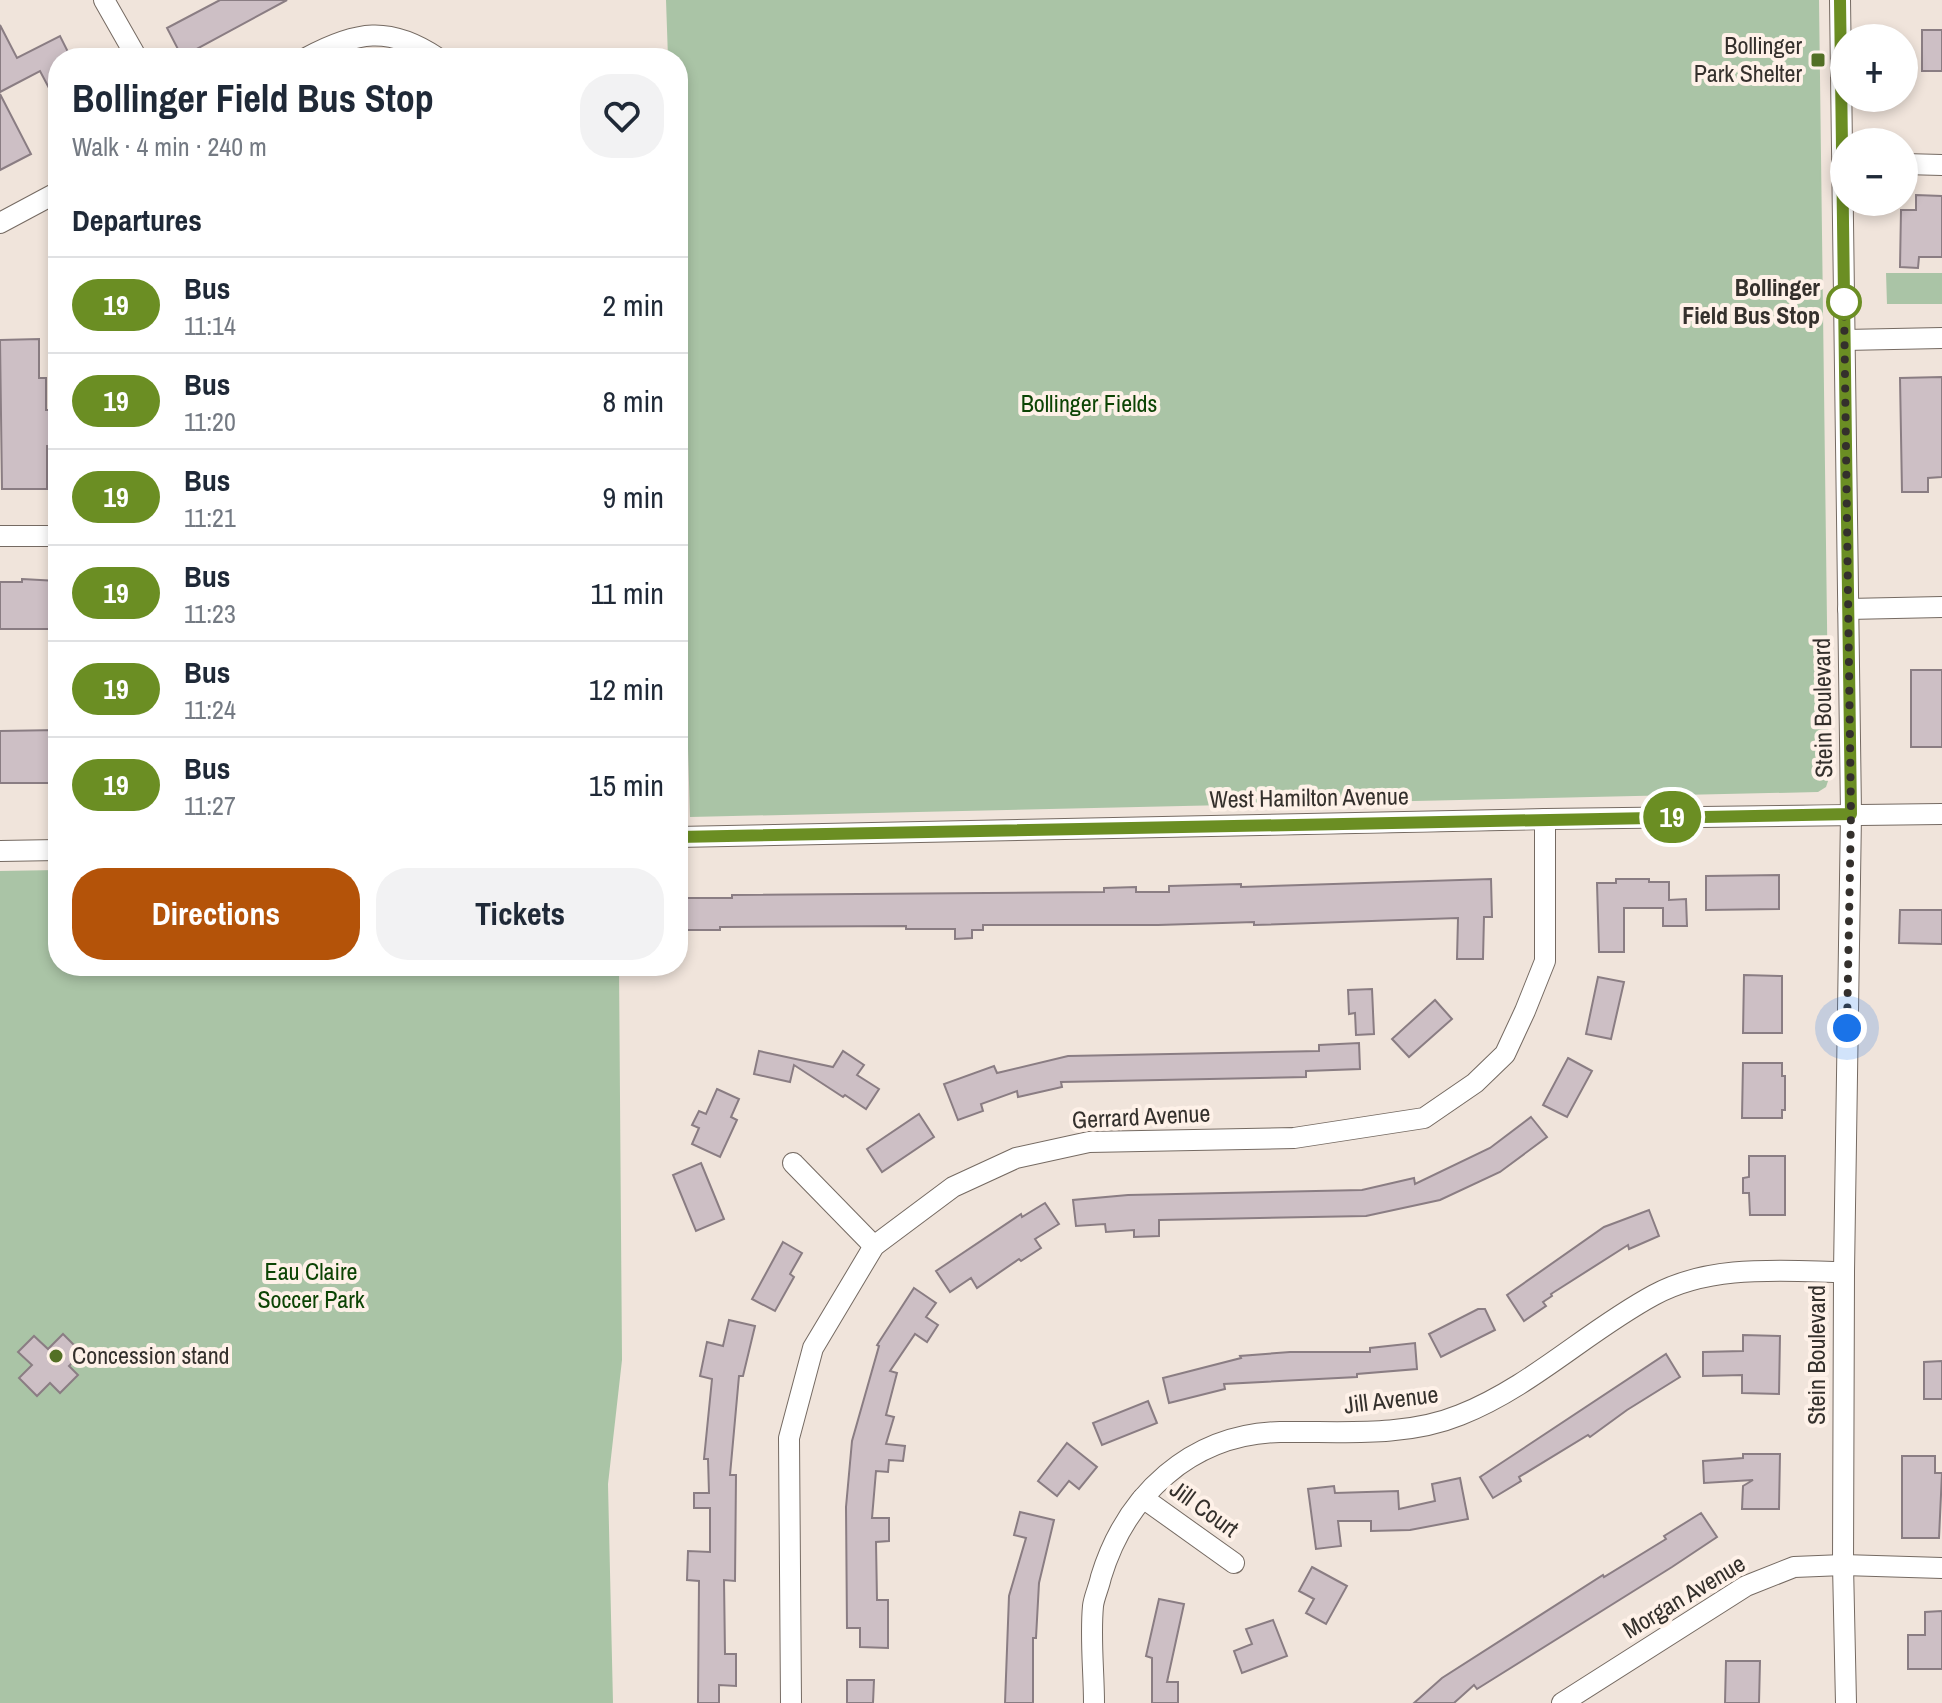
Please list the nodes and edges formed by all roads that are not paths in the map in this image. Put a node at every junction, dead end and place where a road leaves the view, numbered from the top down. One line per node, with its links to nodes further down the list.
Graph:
1 (104, 0): 3 (street)
2 (1840, 0): 6 (street, Stein Boulevard)
3 (131, 48)
4 (328, 48): 5 (street)
5 (423, 48)
6 (1842, 128)
7 (1918, 164): 8 (street)
8 (1942, 165)
9 (48, 197): 11 (street)
10 (1844, 216): 13 (street, Stein Boulevard)
11 (0, 223)
12 (1942, 338): 13 (street)
13 (1845, 340): 17 (street, Stein Boulevard)
14 (0, 536): 15 (street)
15 (48, 536)
16 (1942, 607): 17 (street)
17 (1848, 609): 18 (street, Stein Boulevard)
18 (1851, 814): 19 (street, West Hamilton Avenue); 20 (street, West Hamilton Avenue); 26 (street, Stein Boulevard)
19 (1942, 814)
20 (1545, 819): 21 (street, West Hamilton Avenue); 25 (street, Gerrard Avenue)
21 (688, 837)
22 (48, 850): 23 (street)
23 (0, 851)
24 (793, 1163): 25 (street)
25 (874, 1246): 31 (street, Gerrard Avenue)
26 (1844, 1272): 27 (street, Jill Avenue); 29 (street, Stein Boulevard)
27 (1143, 1498): 28 (street, Jill Court); 32 (street, Jill Avenue)
28 (1234, 1563)
29 (1843, 1565): 30 (street, Morgan Avenue); 33 (street, Morgan Avenue); 34 (street, Stein Boulevard)
30 (1942, 1568)
31 (791, 1703)
32 (1094, 1703)
33 (1562, 1703)
34 (1846, 1703)

